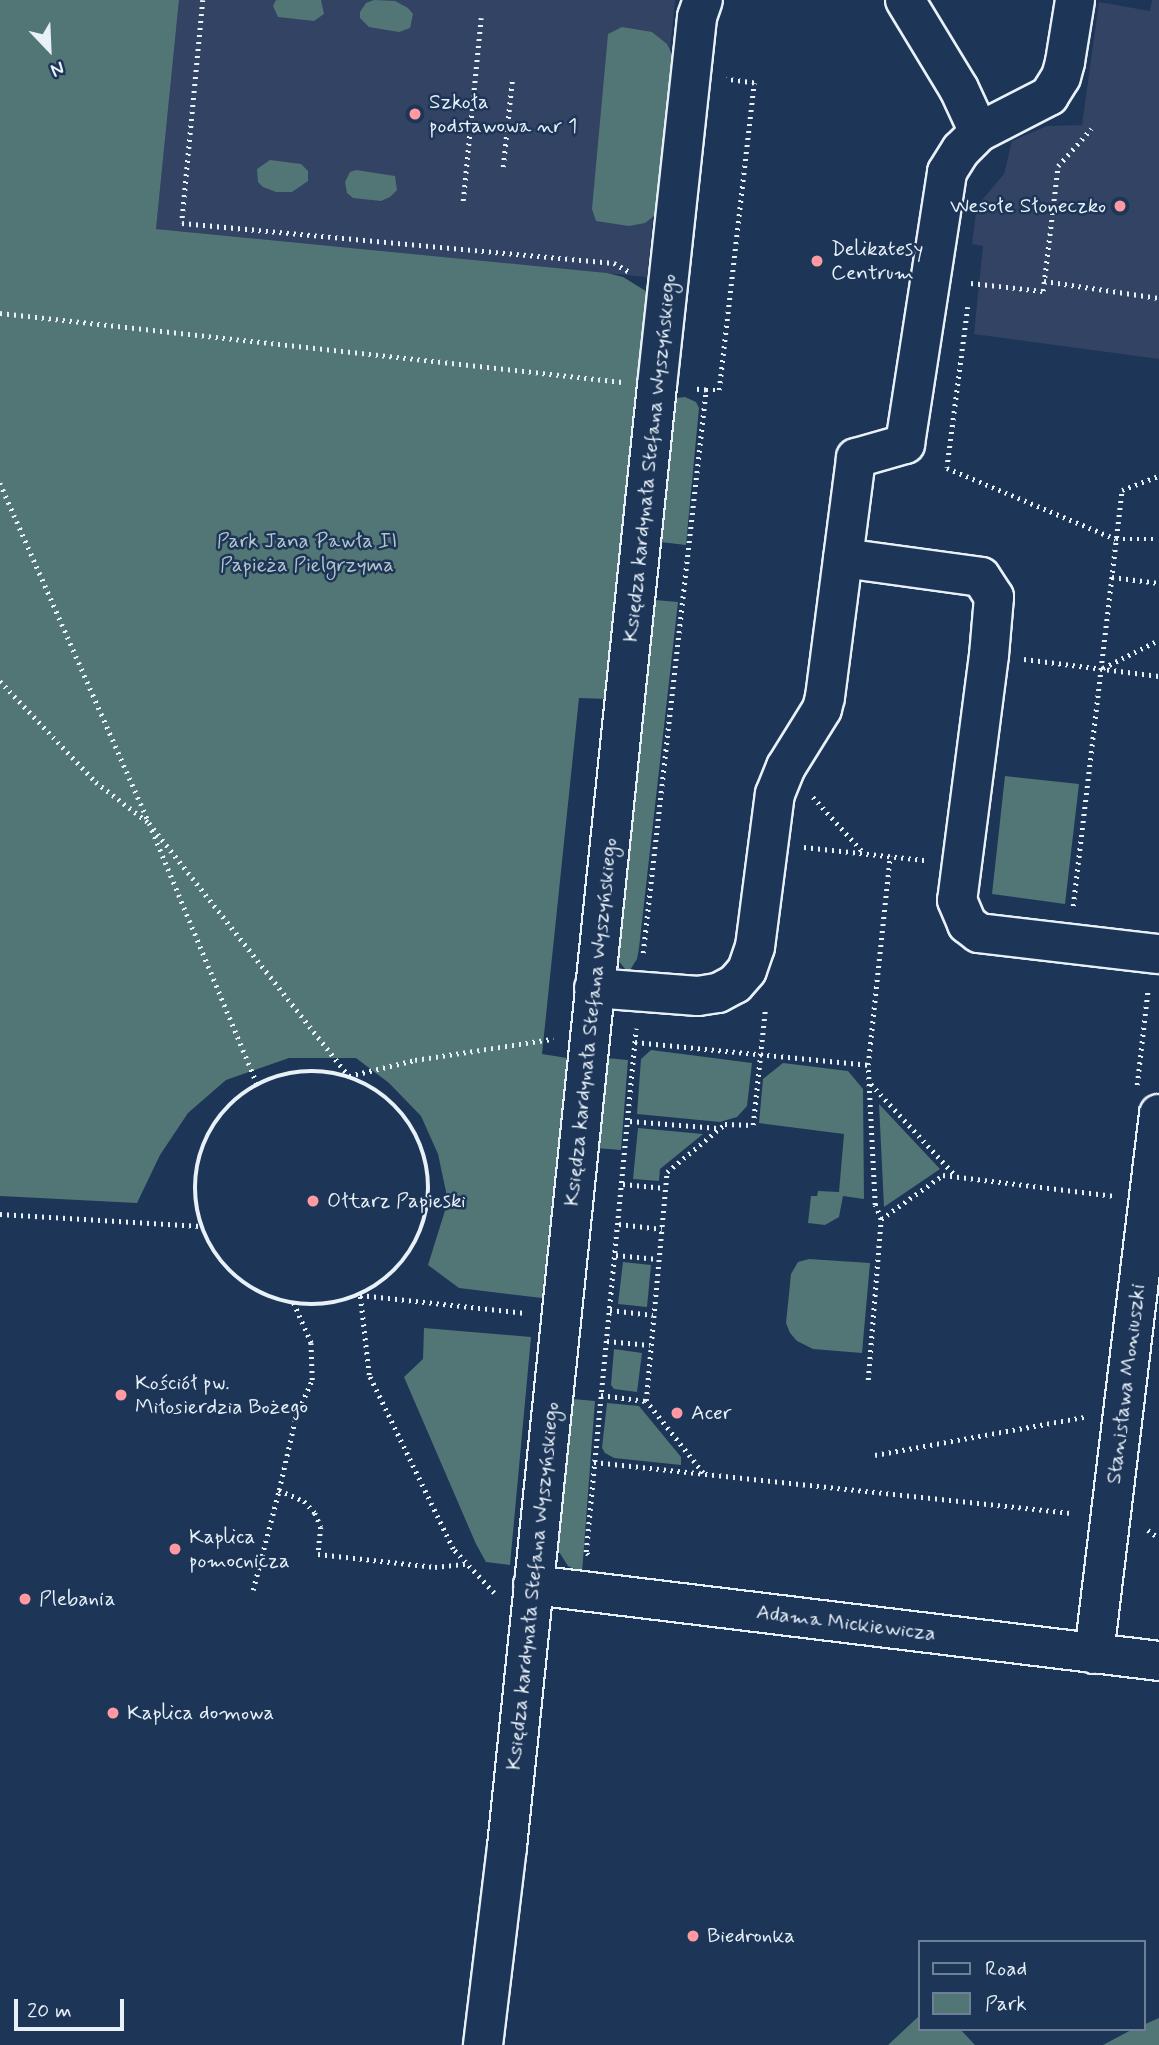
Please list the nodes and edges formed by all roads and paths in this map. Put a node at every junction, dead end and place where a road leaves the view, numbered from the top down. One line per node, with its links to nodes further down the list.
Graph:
1 (203, 0): 13 (path)
2 (703, 0): 6 (street, Księdza kardynała Stefana Wyszyńskiego)
3 (905, 0): 9 (street)
4 (1075, 0): 9 (street)
5 (481, 18): 11 (path)
6 (691, 75): 18 (street, Księdza kardynała Stefana Wyszyńskiego); 19 (path)
7 (512, 81): 10 (path)
8 (1091, 129): 14 (path)
9 (979, 132): 24 (street)
10 (503, 167)
11 (463, 201)
12 (972, 272): 15 (path)
13 (636, 278)
14 (1044, 281): 15 (path); 16 (path)
15 (971, 283): 22 (path)
16 (1159, 298)
17 (0, 313): 18 (path)
18 (657, 386): 19 (path); 40 (street, Księdza kardynała Stefana Wyszyńskiego)
19 (706, 390): 41 (path)
20 (1159, 476): 22 (path)
21 (0, 483): 33 (path)
22 (1116, 539): 23 (path); 25 (path)
23 (1155, 539)
24 (843, 558): 28 (street); 32 (street)
25 (1112, 577): 26 (path); 29 (path)
26 (1158, 584)
27 (1159, 640): 29 (path)
28 (989, 655): 29 (path); 37 (street)
29 (1101, 669): 30 (path); 38 (path)
30 (1159, 676)
31 (0, 681): 33 (path)
32 (786, 767): 34 (street); 35 (path)
33 (149, 823): 47 (path); 48 (path)
34 (768, 843): 35 (path); 41 (street)
35 (865, 853): 36 (path)
36 (890, 856): 37 (path); 46 (path)
37 (962, 864): 38 (street)
38 (1069, 943): 39 (street)
39 (1156, 953): 50 (path)
40 (594, 988): 41 (street); 43 (street, Księdza kardynała Stefana Wyszyńskiego)
41 (639, 992): 44 (path)
42 (766, 1002): 45 (path)
43 (589, 1038): 44 (path); 47 (path); 68 (street, Księdza kardynała Stefana Wyszyńskiego)
44 (635, 1042): 45 (path); 51 (path)
45 (760, 1054): 46 (path); 52 (path)
46 (868, 1065): 49 (path)
47 (349, 1076): 48 (path); 64 (path)
48 (257, 1084): 60 (path)
49 (870, 1084): 53 (path); 58 (path)
50 (1147, 1103): 85 (street, Stanisława Moniuszki)
51 (630, 1121): 52 (path); 54 (path)
52 (718, 1129): 55 (path)
53 (956, 1176): 56 (path); 58 (path)
54 (623, 1184): 55 (path); 59 (path)
55 (666, 1188): 61 (path)
56 (1123, 1198)
57 (0, 1213): 60 (path)
58 (881, 1219): 72 (path)
59 (619, 1224): 61 (path); 62 (path)
60 (201, 1226): 65 (path)
61 (662, 1229): 63 (path)
62 (616, 1255): 63 (path); 66 (path)
63 (658, 1259): 67 (path)
64 (360, 1295): 65 (path); 68 (path); 82 (path)
65 (293, 1302): 79 (path)
66 (610, 1310): 67 (path); 69 (path)
67 (653, 1315): 71 (path)
68 (560, 1320): 69 (path); 84 (street, Księdza kardynała Stefana Wyszyńskiego)
69 (608, 1327): 70 (path)
70 (607, 1341): 71 (path); 73 (path)
71 (650, 1345): 74 (path)
72 (868, 1380)
73 (601, 1395): 74 (path); 77 (path)
74 (646, 1401): 78 (path)
75 (1096, 1417): 76 (path)
76 (875, 1455)
77 (594, 1462): 78 (path); 81 (path)
78 (703, 1473): 80 (path)
79 (279, 1490): 82 (path); 83 (path)
80 (1084, 1515)
81 (595, 1562)
82 (466, 1563): 84 (path)
83 (253, 1590)
84 (516, 1592): 85 (street, Adama Mickiewicza); 87 (street, Księdza kardynała Stefana Wyszyńskiego)
85 (1094, 1654): 86 (street, Adama Mickiewicza)
86 (1159, 1661)
87 (483, 2045)

